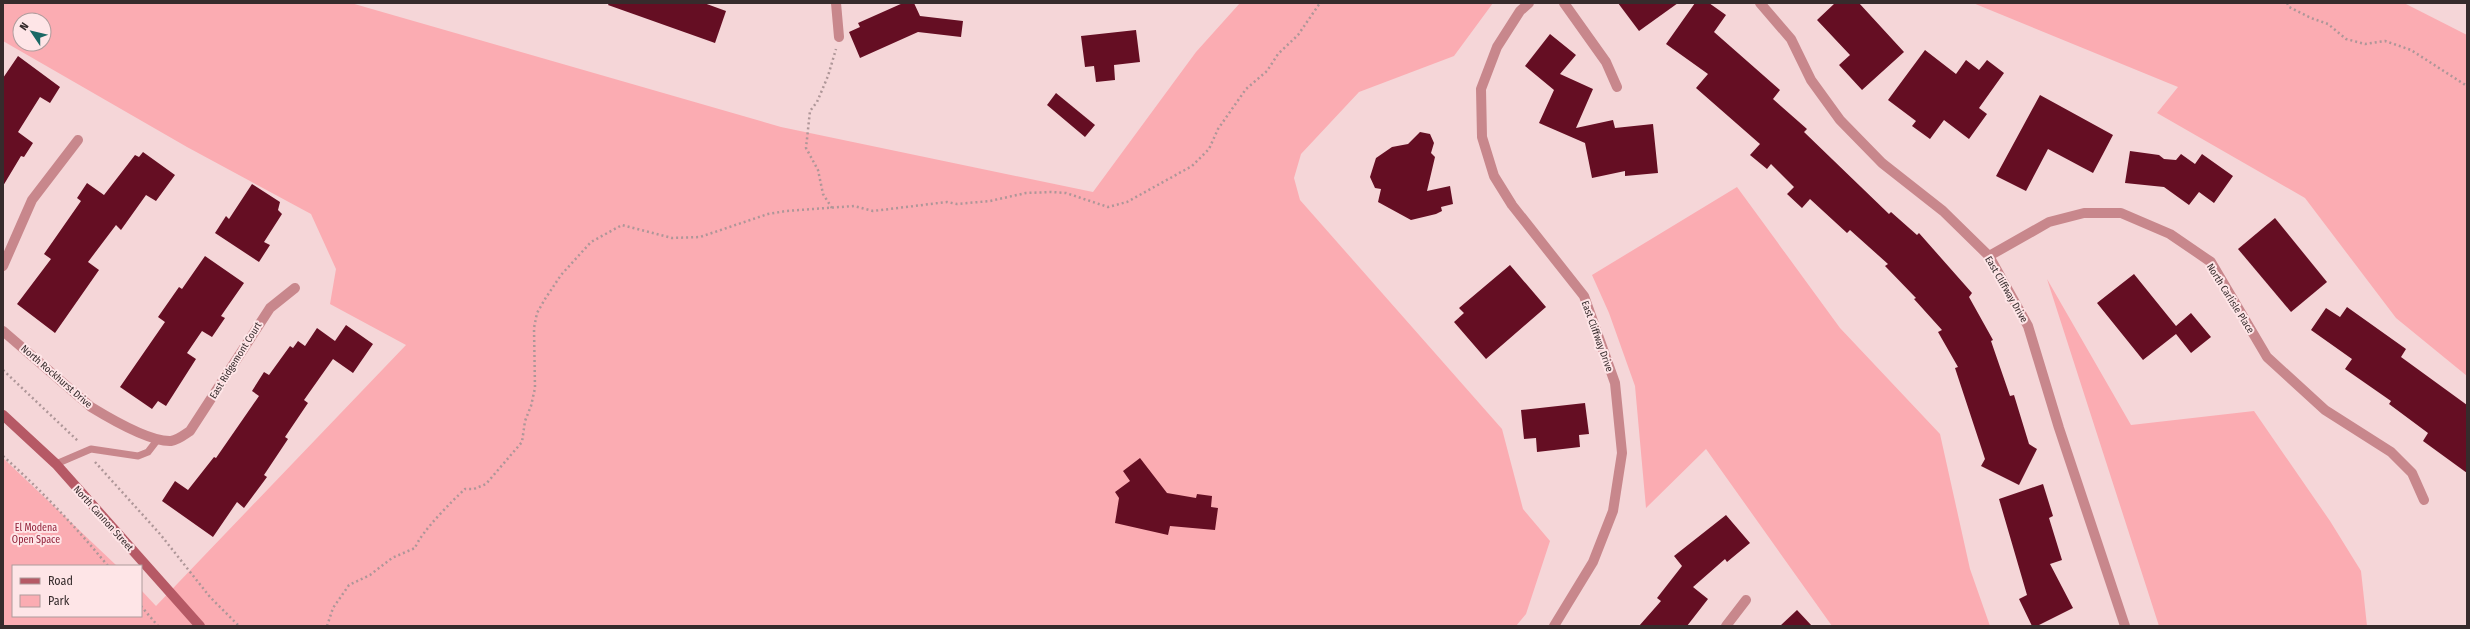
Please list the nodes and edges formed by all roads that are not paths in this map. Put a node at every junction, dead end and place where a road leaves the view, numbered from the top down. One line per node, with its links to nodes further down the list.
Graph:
1 (836, 3): 5 (street)
2 (1529, 3): 19 (street, East Cliffway Drive)
3 (1564, 3): 6 (street)
4 (1760, 3): 8 (street, East Cliffway Drive)
5 (839, 37)
6 (1617, 87)
7 (78, 140): 9 (street)
8 (1990, 256): 16 (street, North Carlisle Place); 21 (street, East Cliffway Drive)
9 (3, 266)
10 (295, 288): 13 (street, East Ridgemont Court)
11 (3, 331): 14 (street, North Rockhurst Drive)
12 (3, 415): 15 (main road, North Cannon Street)
13 (180, 438): 14 (street, North Rockhurst Drive)
14 (158, 439): 15 (lane)
15 (56, 464): 18 (main road, North Cannon Street)
16 (2424, 500)
17 (1746, 600): 20 (street)
18 (200, 626)
19 (1554, 626)
20 (1726, 626)
21 (2125, 626)

